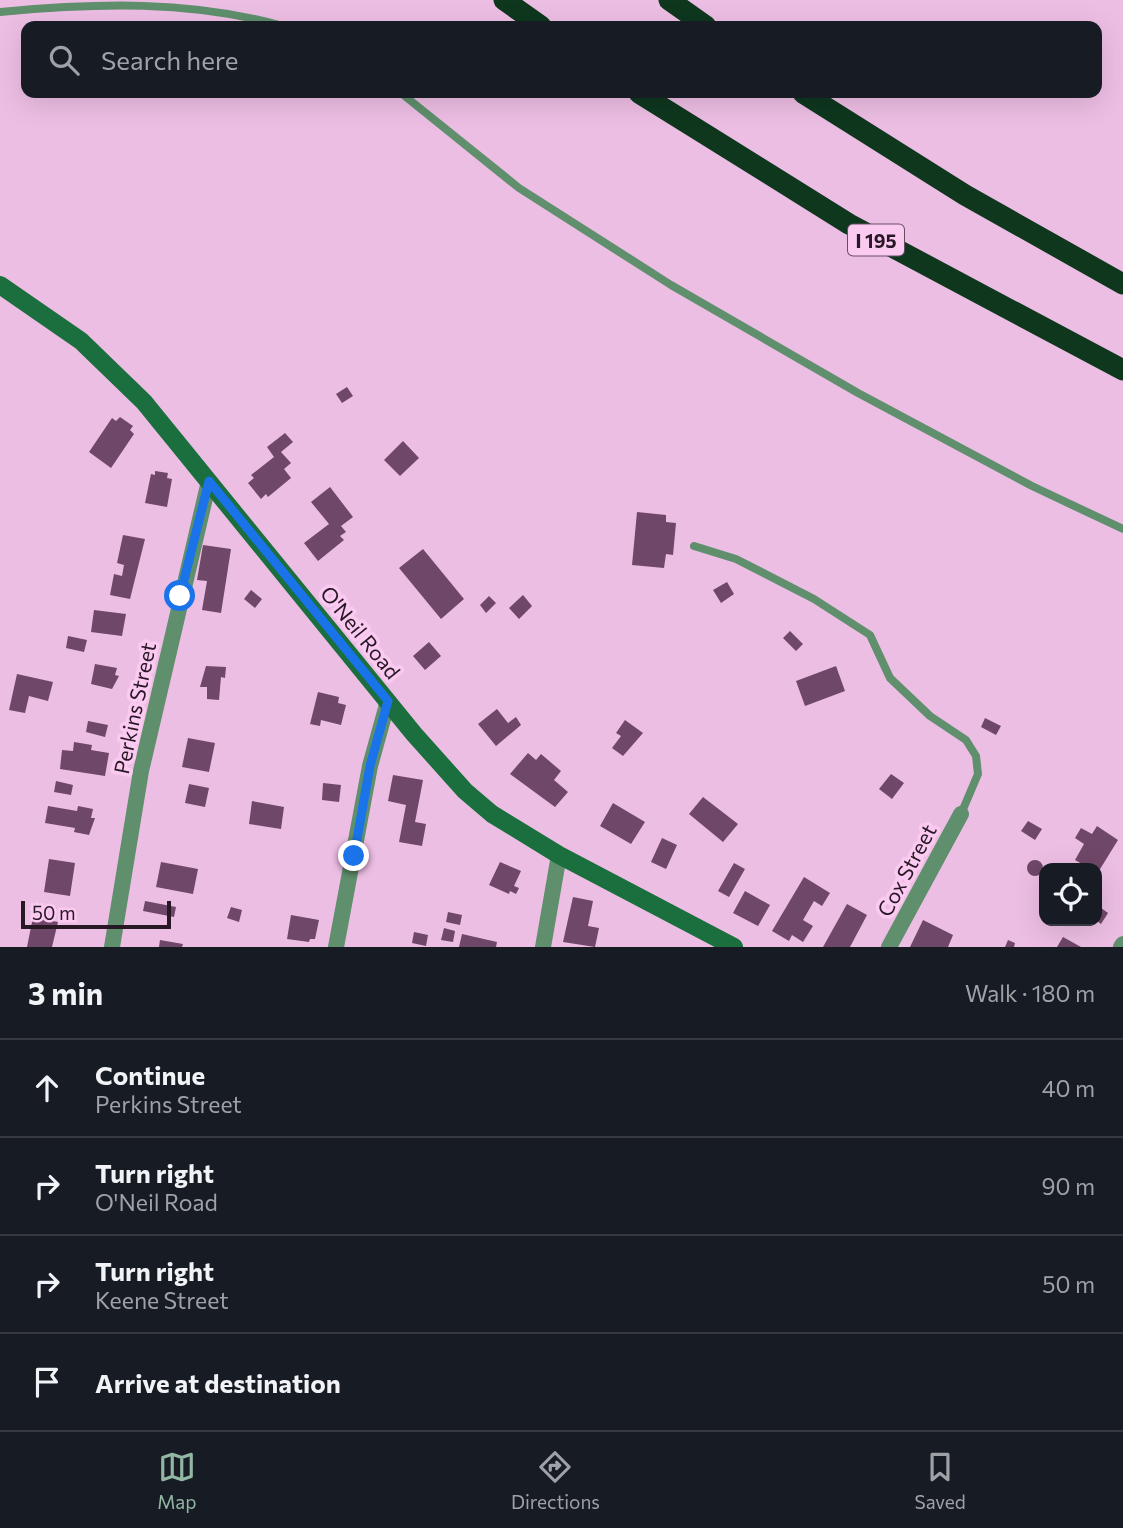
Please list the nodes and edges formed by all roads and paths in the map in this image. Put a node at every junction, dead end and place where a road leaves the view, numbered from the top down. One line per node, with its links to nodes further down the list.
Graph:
1 (504, 0): 5 (highway)
2 (669, 0): 6 (highway)
3 (0, 12): 4 (lane)
4 (270, 21)
5 (534, 21)
6 (699, 21)
7 (407, 98): 14 (lane)
8 (647, 98): 12 (highway, I 195)
9 (811, 98): 10 (highway)
10 (1123, 284)
11 (0, 285): 13 (street, O'Neil Road)
12 (1123, 370)
13 (209, 481): 16 (street, O'Neil Road); 19 (street, Perkins Street)
14 (1123, 529)
15 (694, 546): 17 (lane)
16 (388, 701): 18 (street, O'Neil Road); 20 (street)
17 (961, 814): 23 (street, Cox Street)
18 (559, 855): 21 (street); 22 (street, O'Neil Road)
19 (112, 947)
20 (336, 947)
21 (543, 947)
22 (734, 947)
23 (889, 947)

